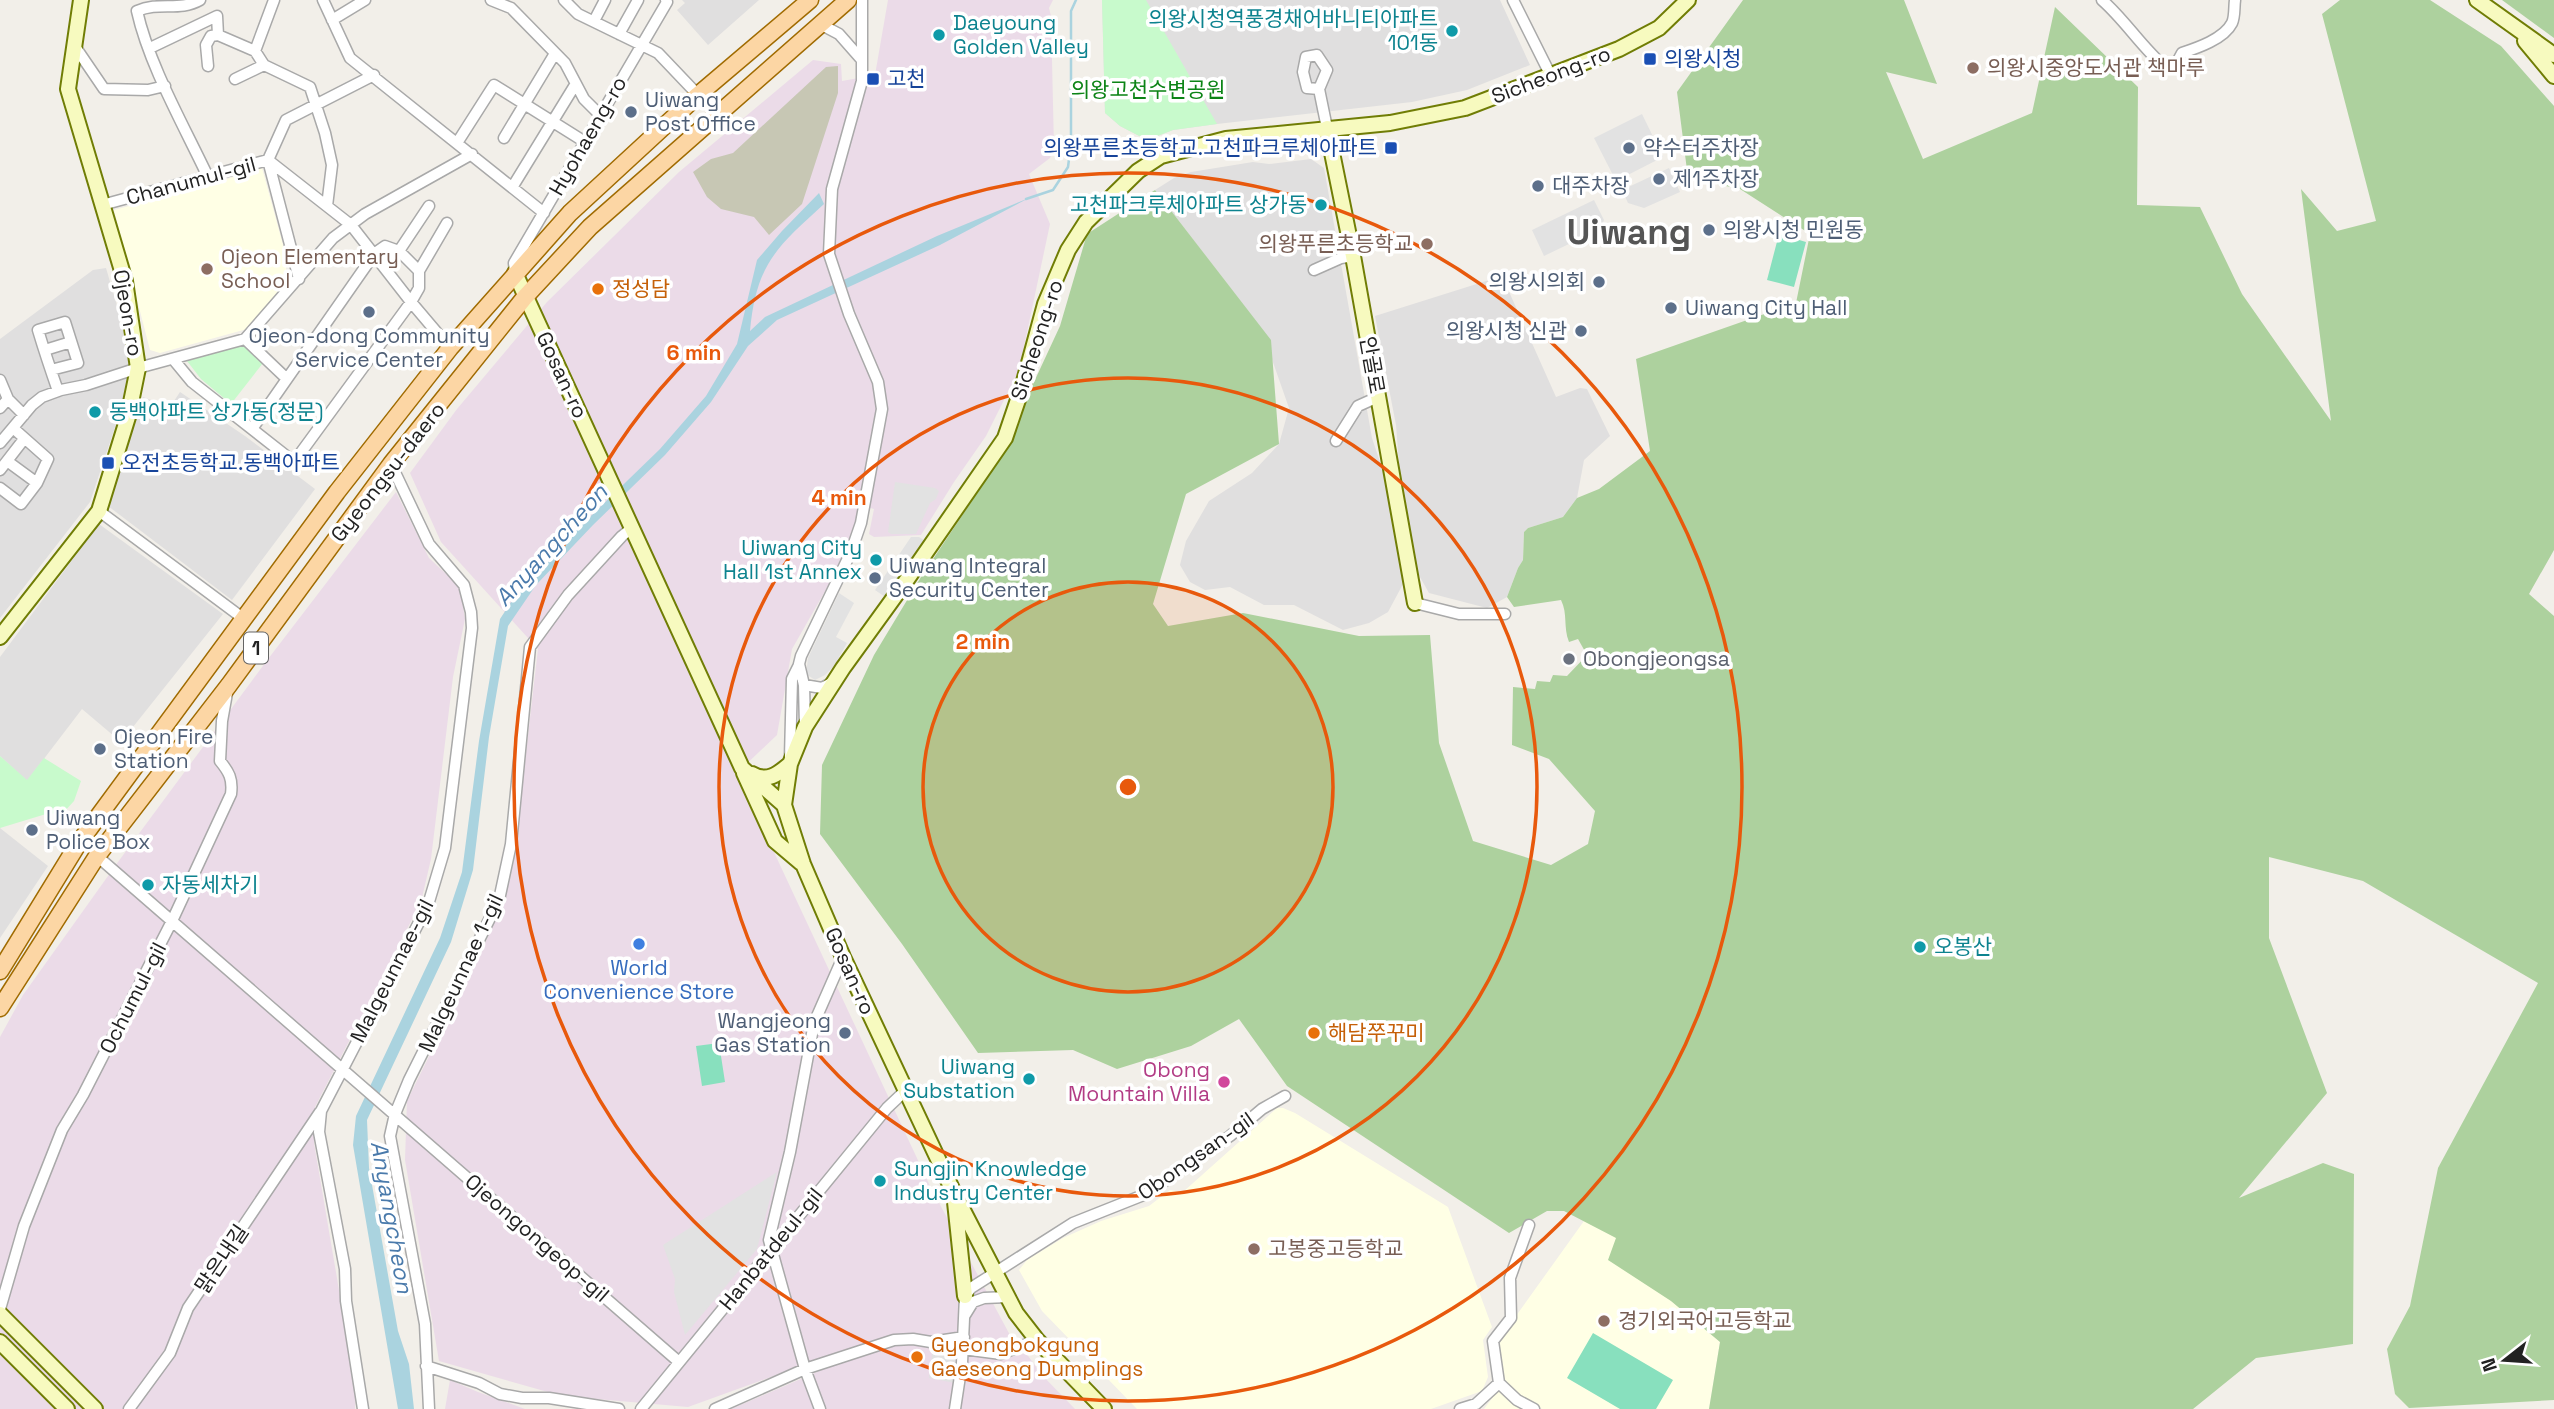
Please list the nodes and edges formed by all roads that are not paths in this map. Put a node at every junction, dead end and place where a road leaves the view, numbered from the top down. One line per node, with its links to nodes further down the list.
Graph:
1 (81, 0): 25 (street, Ojeon-ro)
2 (200, 0): 27 (street)
3 (274, 0): 28 (street)
4 (323, 0): 19 (street)
5 (365, 0): 19 (street)
6 (491, 0): 29 (street)
7 (564, 0): 20 (street)
8 (605, 0): 20 (street)
9 (638, 0): 23 (street)
10 (666, 0): 26 (street, Hyohaeng-ro)
11 (810, 0): 41 (main road, Gyeongsu-daero / 1)
12 (848, 0): 21 (main road, Gyeongsu-daero / 1)
13 (862, 0): 31 (street)
14 (1513, 0): 35 (street)
15 (1688, 0): 35 (street, Sicheong-ro)
16 (2102, 0): 17 (street)
17 (2235, 0)
18 (2477, 0): 22 (street)
19 (332, 20): 34 (street)
20 (594, 21): 23 (street)
21 (820, 24): 31 (street); 67 (main road, Gyeongsu-daero / 1)
22 (2514, 26): 30 (street); 36 (street)
23 (619, 34): 26 (street)
24 (218, 35): 27 (street); 28 (street); 33 (street)
25 (74, 44): 39 (street); 54 (street, Ojeon-ro)
26 (640, 45): 41 (street); 44 (street, Hyohaeng-ro)
27 (150, 48): 39 (street)
28 (255, 51): 32 (street)
29 (554, 55): 38 (street); 42 (street)
30 (2554, 55)
31 (862, 60): 98 (street)
32 (264, 65): 37 (street); 43 (street)
33 (208, 66)
34 (373, 75): 43 (street); 49 (street)
35 (1551, 76): 46 (street, Sicheong-ro)
36 (2554, 76)
37 (235, 79)
38 (575, 85): 44 (street); 45 (street)
39 (165, 86): 52 (street)
40 (1319, 89): 46 (street)
41 (698, 95): 65 (main road, Gyeongsu-daero / 1)
42 (526, 103): 45 (street); 47 (street); 49 (street)
43 (316, 105): 51 (street); 55 (street)
44 (600, 115): 48 (street, Hyohaeng-ro)
45 (553, 121): 48 (street); 53 (street)
46 (1327, 128): 62 (street, 안골로); 99 (street, Sicheong-ro)
47 (504, 138)
48 (585, 142): 57 (street, Hyohaeng-ro)
49 (457, 143): 50 (street)
50 (472, 154): 53 (street); 59 (street)
51 (268, 160): 52 (street, Chanumul-gil); 55 (street, Chanumul-gil); 66 (street)
52 (208, 177): 54 (street, Chanumul-gil)
53 (513, 186): 57 (street)
54 (102, 205): 74 (street, Ojeon-ro)
55 (327, 206): 59 (street, Chanumul-gil)
56 (429, 206): 60 (street)
57 (544, 213): 65 (street, Hyohaeng-ro)
58 (447, 223): 64 (street)
59 (351, 225): 61 (street, Chanumul-gil); 66 (street)
60 (399, 251): 61 (street); 64 (street)
61 (375, 253): 68 (street, Chanumul-gil); 76 (street)
62 (1353, 256): 63 (street); 79 (street, 안골로)
63 (1314, 270)
64 (419, 271): 68 (street)
65 (515, 273): 67 (street, Gosan-ro); 71 (main road, Gyeongsu-daero / 1)
66 (299, 279): 69 (street)
67 (525, 297): 88 (main road, Gyeongsu-daero / 1); 93 (street, Gosan-ro)
68 (411, 302): 71 (street, Chanumul-gil); 83 (street)
69 (245, 339): 73 (street); 76 (street)
70 (71, 342): 72 (street); 72 (street); 75 (street)
71 (450, 348): 96 (main road, Gyeongsu-daero / 1)
72 (45, 350): 75 (street)
73 (173, 359): 74 (street); 83 (street)
74 (138, 368): 78 (street); 92 (street, Ojeon-ro)
75 (51, 370): 78 (street)
76 (287, 379): 83 (street)
77 (0, 380): 80 (street)
78 (58, 391): 81 (street)
79 (1378, 397): 85 (street); 94 (street, 안골로)
80 (3, 403): 81 (street)
81 (24, 415): 82 (street)
82 (13, 428): 84 (street); 86 (street)
83 (252, 429)
84 (24, 439): 87 (street); 90 (street)
85 (1336, 441)
86 (0, 443)
87 (8, 461): 89 (street); 90 (street)
88 (391, 464): 100 (main road, Gyeongsu-daero / 1); 112 (street, Malgeunnae-gil)
89 (0, 470)
90 (37, 483): 91 (street)
91 (0, 488)
92 (99, 512): 96 (street); 97 (street, Ojeon-ro)
93 (631, 522): 104 (street, Gosan-ro); 116 (street, Malgeunnae 1-gil)
94 (1415, 603): 95 (street)
95 (1505, 614)
96 (244, 619): 110 (main road, Gyeongsu-daero / 1)
97 (0, 637)
98 (799, 664): 101 (street); 103 (street)
99 (834, 681): 101 (street); 102 (street, Sicheong-ro)
100 (229, 685): 106 (main road, Gyeongsu-daero / 1); 108 (street, Ochumul-gil)
101 (804, 685): 102 (street)
102 (805, 727): 103 (street, Sicheong-ro)
103 (790, 764): 104 (street); 105 (street, Sicheong-ro)
104 (742, 768): 105 (street, Gosan-ro); 107 (street)
105 (783, 805): 107 (street, Gosan-ro)
106 (97, 856): 108 (street); 111 (main road, Gyeongsu-daero / 1)
107 (803, 864): 109 (street, Gosan-ro)
108 (172, 921): 112 (street); 123 (street, Ochumul-gil)
109 (843, 957): 113 (street, Gosan-ro); 119 (street)
110 (0, 971)
111 (0, 1008)
112 (345, 1071): 115 (street, Malgeunnae-gil); 116 (street, Ojeongongeop-gil)
113 (905, 1091): 117 (street, Gosan-ro); 119 (street, Hanbatdeul-gil)
114 (1285, 1096): 120 (street, Obongsan-gil)
115 (321, 1111): 136 (street, 맑은내길); 137 (street, Malgeunnae-gil)
116 (395, 1114): 130 (street, Ojeongongeop-gil); 131 (street, Malgeunnae 1-gil)
117 (954, 1194): 120 (street, Gosan-ro); 121 (street)
118 (1529, 1225): 133 (street)
119 (769, 1249): 130 (street, Hanbatdeul-gil); 132 (street)
120 (994, 1271): 121 (street, Obongsan-gil); 122 (street, Gosan-ro)
121 (965, 1296): 125 (street)
122 (1008, 1297): 125 (street); 127 (street, Gosan-ro)
123 (0, 1309)
124 (0, 1314): 135 (street)
125 (965, 1316): 126 (street)
126 (964, 1337): 129 (street); 132 (street)
127 (1037, 1340): 129 (street); 144 (street, Gosan-ro)
128 (0, 1342): 134 (street)
129 (963, 1349): 143 (street)
130 (679, 1362): 140 (street, Hanbatdeul-gil)
131 (426, 1366): 138 (street, Malgeunnae 1-gil); 139 (street)
132 (805, 1369): 141 (street); 142 (street)
133 (1499, 1383): 145 (street); 146 (street)
134 (67, 1409)
135 (95, 1409)
136 (130, 1409)
137 (363, 1409)
138 (429, 1409)
139 (619, 1409)
140 (641, 1409)
141 (715, 1409)
142 (820, 1409)
143 (955, 1409)
144 (1104, 1409)
145 (1460, 1409)
146 (1534, 1409)

